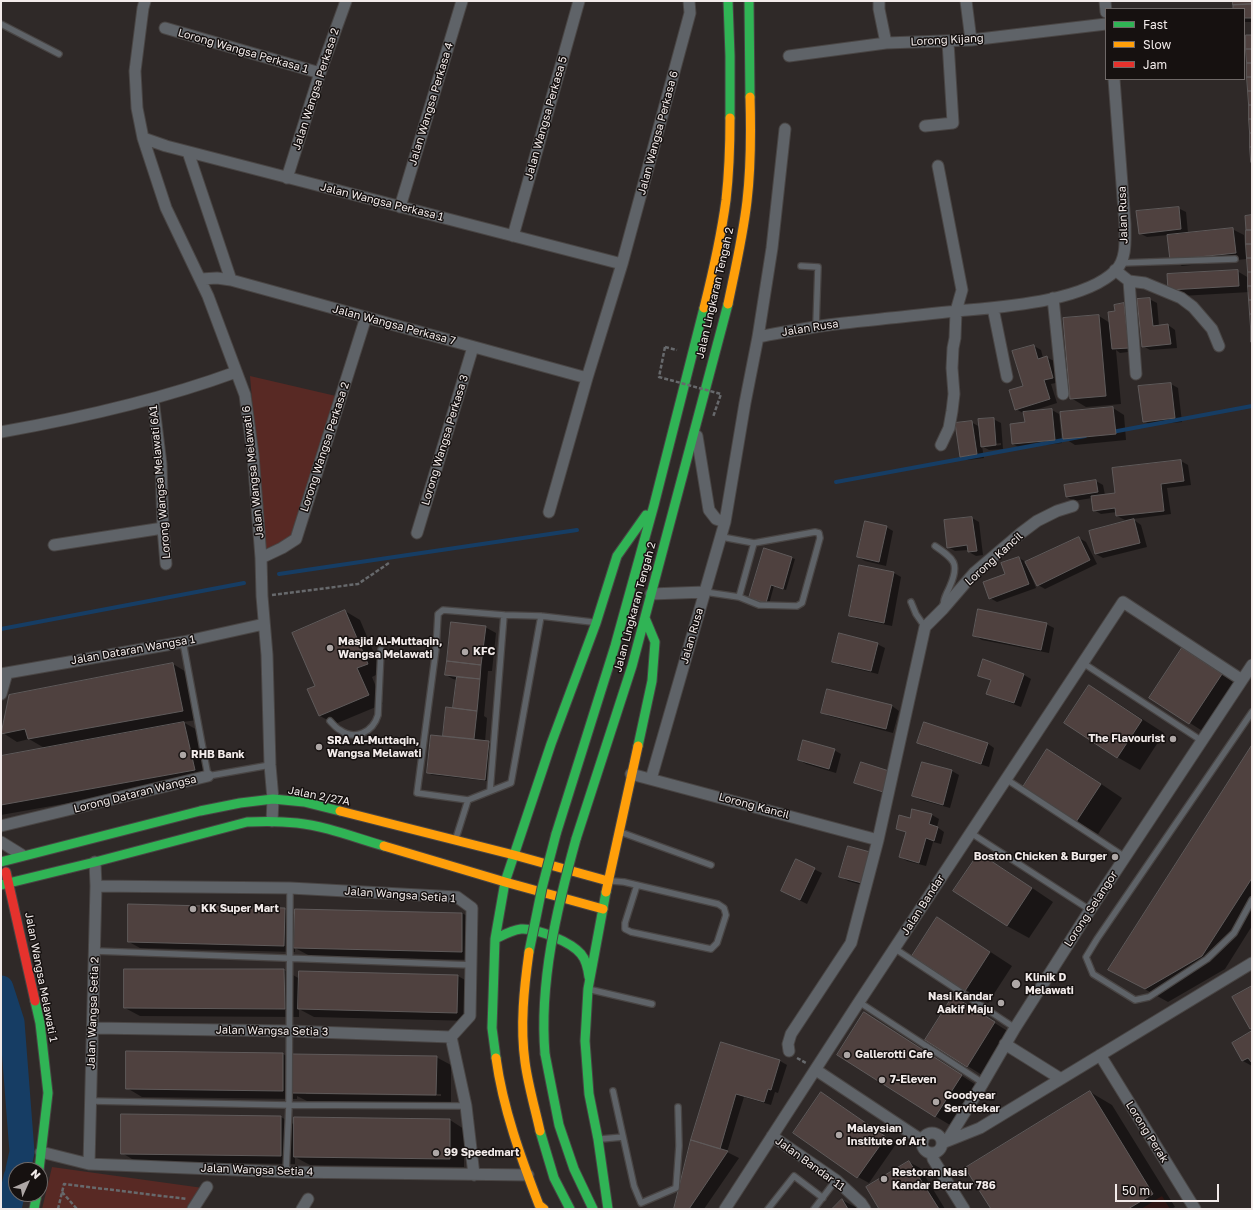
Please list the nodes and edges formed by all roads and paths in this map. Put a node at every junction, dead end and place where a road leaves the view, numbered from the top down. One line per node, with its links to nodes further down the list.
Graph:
1 (145, 1): 22 (street, Jalan Wangsa Melawati 6)
2 (346, 1): 18 (street, Jalan Wangsa Perkasa 2)
3 (462, 1): 26 (street, Jalan Wangsa Perkasa 4)
4 (579, 1): 27 (street, Jalan Wangsa Perkasa 5)
5 (688, 1): 29 (street, Jalan Wangsa Perkasa 6)
6 (728, 1): 54 (main road, Jalan Lingkaran Tengah 2)
7 (749, 1): 51 (main road, Jalan Lingkaran Tengah 2)
8 (879, 1): 15 (street)
9 (966, 1): 13 (street)
10 (1, 24): 16 (lane)
11 (1105, 24): 13 (street, Lorong Kijang)
12 (165, 28): 18 (street, Lorong Wangsa Perkasa 1)
13 (971, 40): 14 (street, Lorong Kijang)
14 (948, 42): 15 (street, Lorong Kijang); 20 (street)
15 (886, 43): 17 (street, Lorong Kijang)
16 (59, 54)
17 (789, 56)
18 (320, 73): 25 (street, Jalan Wangsa Perkasa 2)
19 (1114, 80): 31 (street, Jalan Rusa)
20 (925, 126)
21 (785, 129): 40 (street)
22 (143, 138): 23 (street, Jalan Wangsa Perkasa 1); 32 (street, Jalan Wangsa Melawati 6)
23 (188, 152): 25 (street, Jalan Wangsa Perkasa 1); 33 (street)
24 (938, 166): 37 (street)
25 (287, 178): 26 (street, Jalan Wangsa Perkasa 1)
26 (400, 207): 27 (street, Jalan Wangsa Perkasa 1)
27 (513, 236): 29 (street, Jalan Wangsa Perkasa 1)
28 (1235, 259): 31 (lane)
29 (622, 264): 46 (street, Jalan Wangsa Perkasa 6)
30 (801, 266): 39 (lane)
31 (1118, 267): 34 (street); 35 (street, Jalan Rusa)
32 (201, 279): 33 (street, Jalan Wangsa Perkasa 7); 44 (street, Jalan Wangsa Melawati 6)
33 (231, 280): 38 (street, Jalan Wangsa Perkasa 7)
34 (1129, 281): 41 (street); 45 (street)
35 (1053, 298): 36 (street, Jalan Rusa); 48 (street)
36 (993, 308): 37 (street, Jalan Rusa); 47 (street)
37 (956, 311): 39 (street, Jalan Rusa); 53 (street)
38 (366, 317): 42 (street, Jalan Wangsa Perkasa 7); 64 (street, Lorong Wangsa Perkasa 2)
39 (816, 326): 40 (street, Jalan Rusa)
40 (758, 337): 57 (street, Jalan Rusa)
41 (1219, 346)
42 (473, 347): 46 (street, Jalan Wangsa Perkasa 7); 59 (street, Lorong Wangsa Perkasa 3)
43 (665, 347): 50 (path, bridge)
44 (236, 372): 49 (street); 64 (street, Jalan Wangsa Melawati 6)
45 (1136, 374)
46 (587, 378): 56 (street, Jalan Wangsa Perkasa 6)
47 (1006, 378)
48 (1063, 394)
49 (153, 399): 52 (street); 58 (street, Lorong Wangsa Melawati 6A1)
50 (713, 418)
51 (696, 425): 57 (street); 68 (main road, Jalan Lingkaran Tengah 2)
52 (1, 432)
53 (941, 445)
54 (654, 505): 76 (main road); 166 (main road, Jalan Lingkaran Tengah 2, bridge)
55 (1073, 506): 72 (street, Lorong Kancil)
56 (549, 512)
57 (725, 522): 60 (street, Jalan Rusa)
58 (163, 528): 62 (street); 66 (street, Lorong Wangsa Melawati 6A1)
59 (417, 533)
60 (722, 537): 61 (lane); 67 (street, Jalan Rusa)
61 (754, 543): 70 (lane); 70 (lane)
62 (54, 545)
63 (935, 546): 72 (lane)
64 (261, 558): 69 (street, Jalan Wangsa Melawati 6)
65 (389, 563): 69 (path)
66 (166, 564)
67 (705, 592): 68 (street); 70 (lane); 92 (street, Jalan Rusa)
68 (652, 594): 75 (main road, Jalan Lingkaran Tengah 2)
69 (262, 596): 77 (street, Jalan Wangsa Melawati 6)
70 (739, 597)
71 (911, 602): 78 (lane)
72 (943, 609): 78 (street, Lorong Kancil)
73 (504, 614): 74 (lane); 94 (lane); 96 (lane)
74 (541, 616): 76 (lane); 94 (lane)
75 (646, 618): 90 (main road); 167 (main road, Jalan Lingkaran Tengah 2, bridge)
76 (596, 623): 104 (main road)
77 (264, 624): 79 (street, Jalan Dataran Wangsa 1); 89 (street, Jalan Wangsa Melawati 6)
78 (925, 627): 102 (street)
79 (183, 642): 83 (street, Jalan Dataran Wangsa 1); 91 (lane)
80 (380, 650): 87 (lane)
81 (1083, 663): 84 (street, Jalan Bandar); 88 (lane); 93 (street, Jalan Bandar)
82 (1252, 665): 84 (street, Lorong Selangor)
83 (4, 673): 85 (street)
84 (1242, 680): 88 (street, Lorong Selangor)
85 (1, 694)
86 (1252, 712): 116 (lane)
87 (330, 721)
88 (1202, 741): 106 (street, Lorong Selangor)
89 (270, 765): 91 (lane, Lorong Dataran Wangsa); 95 (street, Jalan Wangsa Melawati 6)
90 (631, 774): 92 (street, Lorong Kancil); 99 (main road)
91 (208, 776): 98 (street, Lorong Dataran Wangsa)
92 (651, 779): 102 (street, Lorong Kancil)
93 (1006, 779): 100 (street, Jalan Bandar); 106 (lane)
94 (490, 791): 96 (lane)
95 (273, 799): 97 (street, Jalan Wangsa Melawati 6); 101 (main road, Jalan 2/27A); 105 (main road, Jalan 2/27A)
96 (468, 800): 101 (lane)
97 (272, 821): 108 (main road); 111 (main road)
98 (1, 826)
99 (619, 831): 109 (lane); 110 (main road)
100 (971, 833): 118 (lane); 120 (street, Jalan Bandar)
101 (455, 840): 104 (main road, Jalan 2/27A)
102 (878, 840): 134 (street)
103 (1, 842): 105 (street)
104 (514, 855): 110 (main road, Jalan 2/27A); 111 (main road)
105 (22, 856): 107 (main road, Jalan 2/27A)
106 (1125, 857): 118 (street, Lorong Selangor)
107 (2, 861): 112 (main road, Jalan Wangsa Melawati 1)
108 (95, 862): 112 (main road); 114 (street, Jalan Wangsa Setia 2)
109 (712, 865)
110 (608, 881): 113 (lane); 117 (main road)
111 (505, 882): 117 (main road); 119 (main road)
112 (5, 884): 149 (main road, Jalan Wangsa Melawati 1)
113 (637, 885): 113 (lane)
114 (96, 886): 115 (street, Jalan Wangsa Setia 1); 121 (street, Jalan Wangsa Setia 2)
115 (290, 888): 122 (lane); 124 (street, Jalan Wangsa Setia 1)
116 (1252, 900)
117 (603, 909): 125 (main road)
118 (1090, 910): 130 (street, Lorong Selangor)
119 (495, 940): 125 (main road); 155 (main road)
120 (894, 948): 127 (street, Jalan Bandar); 130 (lane)
121 (95, 951): 122 (lane); 129 (street, Jalan Wangsa Setia 2)
122 (290, 958): 124 (lane); 131 (lane)
123 (1252, 963): 135 (street, Lorong Selangor)
124 (472, 964): 132 (street, Jalan Wangsa Setia 1)
125 (589, 979): 126 (main road)
126 (588, 989): 128 (lane); 146 (main road)
127 (859, 1002): 136 (street, Jalan Bandar); 138 (lane)
128 (652, 1004)
129 (93, 1028): 131 (street, Jalan Wangsa Setia 3); 140 (street, Jalan Wangsa Setia 2)
130 (1015, 1028): 133 (street, Lorong Selangor)
131 (289, 1031): 132 (street, Jalan Wangsa Setia 3); 141 (lane)
132 (451, 1037): 142 (street)
133 (1005, 1044): 137 (street); 138 (street, Lorong Selangor)
134 (789, 1051): 136 (path)
135 (1100, 1056): 137 (street, Lorong Selangor); 174 (street, Lorong Perak)
136 (816, 1070): 144 (street, Jalan Bandar); 147 (street)
137 (1061, 1079): 148 (street, Lorong Selangor)
138 (983, 1083): 148 (street, Lorong Selangor)
139 (613, 1091): 145 (lane)
140 (91, 1101): 141 (lane); 152 (street, Jalan Wangsa Setia 2)
141 (289, 1105): 142 (lane); 153 (lane)
142 (466, 1106): 154 (street)
143 (678, 1107): 145 (lane)
144 (772, 1136): 156 (street, Jalan Bandar 11); 169 (street, Jalan Bandar)
145 (623, 1137): 146 (lane)
146 (598, 1139): 168 (main road)
147 (923, 1141): 148 (street); 150 (street)
148 (945, 1142): 150 (street, Lorong Selangor)
149 (41, 1152): 151 (main road, Jalan Wangsa Melawati 1); 152 (street, Jalan Wangsa Setia 4)
150 (932, 1154): 173 (street)
151 (40, 1162)
152 (89, 1164): 153 (street, Jalan Wangsa Setia 4)
153 (286, 1172): 154 (street, Jalan Wangsa Setia 4)
154 (474, 1175): 155 (street, Jalan Wangsa Setia 4)
155 (528, 1175): 165 (main road)
156 (836, 1180): 159 (lane); 172 (street, Jalan Bandar 11)
157 (207, 1188): 158 (path); 163 (street)
158 (62, 1192): 161 (path); 162 (path)
159 (822, 1198): 170 (lane); 171 (lane)
160 (308, 1199): 164 (street)
161 (58, 1209)
162 (77, 1209)
163 (193, 1209)
164 (302, 1209)
165 (544, 1209)
166 (570, 1209)
167 (593, 1209)
168 (608, 1209)
169 (725, 1209)
170 (768, 1209)
171 (814, 1209)
172 (865, 1209)
173 (964, 1209)
174 (1195, 1209)

